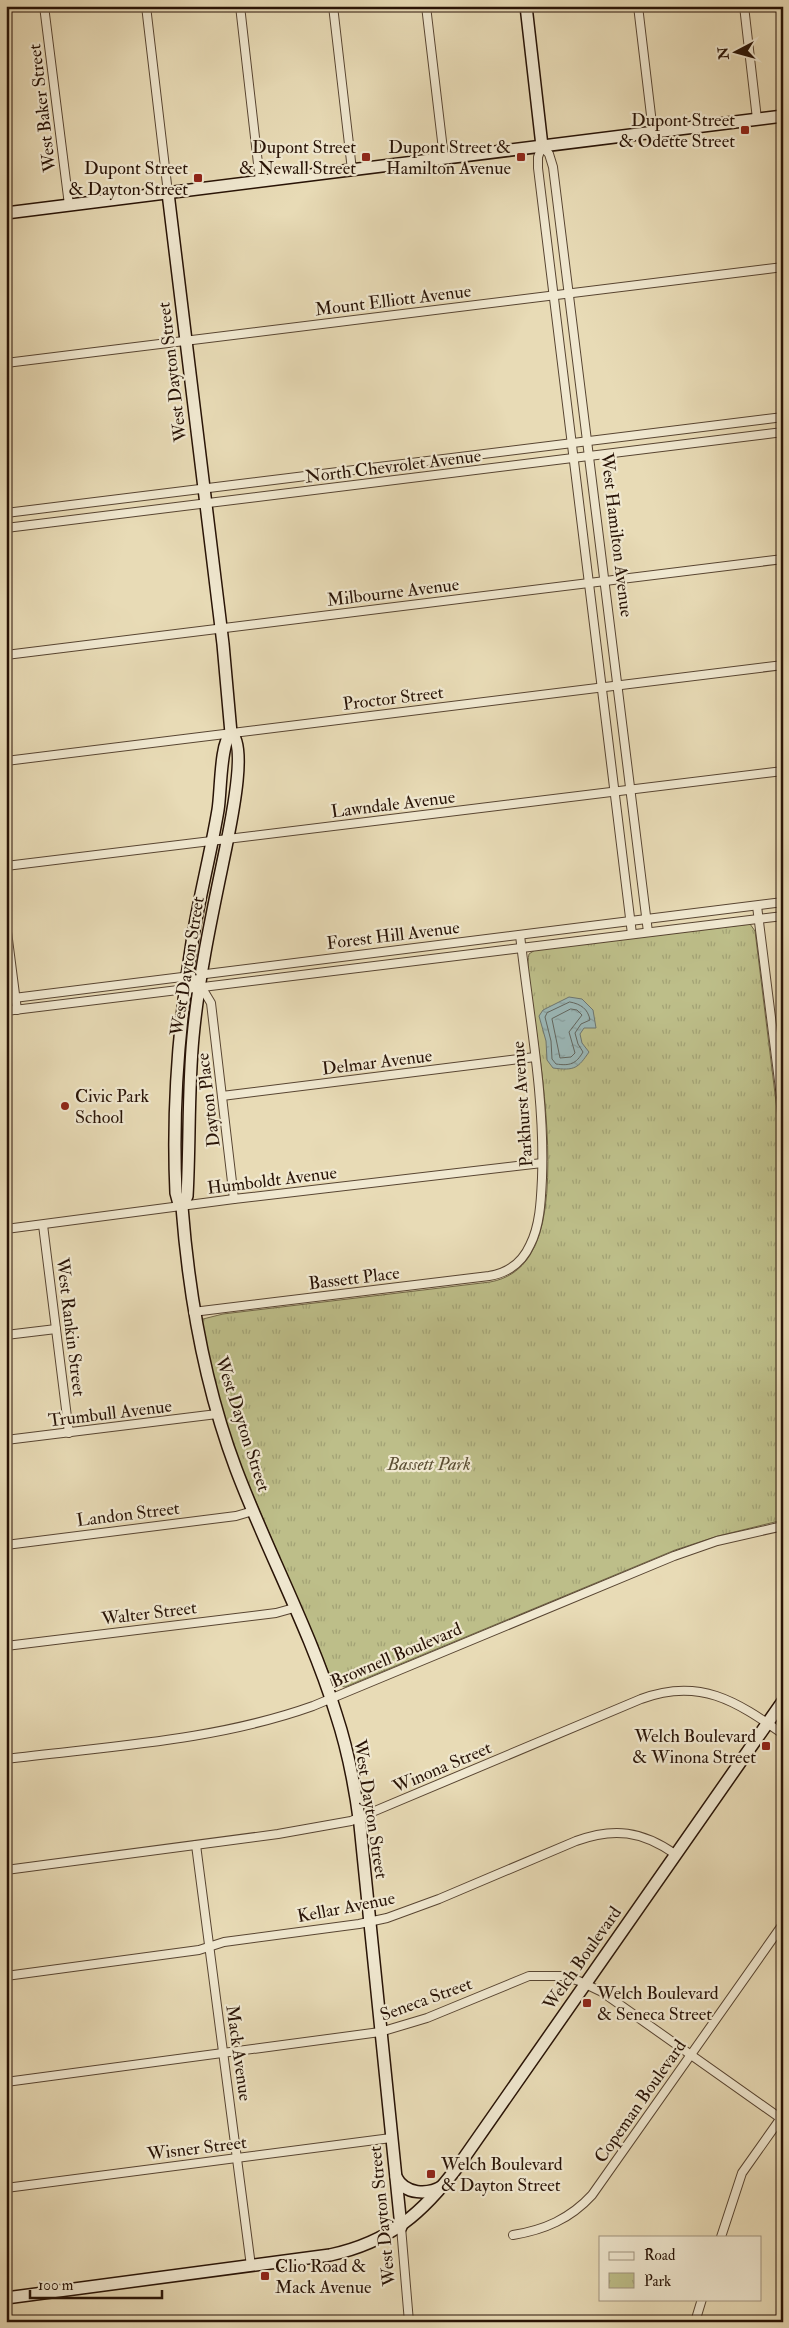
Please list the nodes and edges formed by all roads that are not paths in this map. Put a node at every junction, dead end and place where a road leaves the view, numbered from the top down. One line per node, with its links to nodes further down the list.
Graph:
1 (44, 6): 17 (street, West Baker Street)
2 (146, 6): 16 (street, West Dayton Street)
3 (240, 6): 15 (street)
4 (333, 6): 14 (street)
5 (426, 6): 13 (street)
6 (526, 6): 12 (street, West Hamilton Avenue)
7 (638, 6): 11 (street)
8 (744, 6): 10 (street)
9 (783, 116): 10 (street)
10 (757, 119): 11 (street)
11 (652, 132): 12 (street)
12 (542, 146): 13 (street); 20 (street, West Hamilton Avenue); 21 (street, West Hamilton Avenue)
13 (444, 158): 14 (street)
14 (352, 170): 15 (street)
15 (260, 181): 16 (street)
16 (168, 193): 17 (street); 22 (street, West Dayton Street)
17 (69, 205): 18 (street)
18 (6, 213)
19 (783, 267): 20 (street, Mount Elliott Avenue)
20 (569, 293): 21 (street, Mount Elliott Avenue); 26 (street, West Hamilton Avenue)
21 (553, 295): 22 (street, Mount Elliott Avenue); 27 (street, West Hamilton Avenue)
22 (186, 341): 23 (street, Mount Elliott Avenue); 32 (street, West Dayton Street)
23 (6, 363)
24 (782, 417): 25 (street); 26 (street, North Chevrolet Avenue)
25 (782, 432): 28 (street, North Chevrolet Avenue)
26 (587, 441): 27 (street, North Chevrolet Avenue); 28 (street, West Hamilton Avenue)
27 (571, 443): 29 (street, West Hamilton Avenue); 30 (street, North Chevrolet Avenue)
28 (589, 456): 29 (street, North Chevrolet Avenue); 39 (street, West Hamilton Avenue)
29 (573, 458): 31 (street, North Chevrolet Avenue); 40 (street, West Hamilton Avenue)
30 (391, 465): 31 (street); 32 (street, North Chevrolet Avenue)
31 (393, 481): 34 (street, North Chevrolet Avenue)
32 (204, 488): 33 (street, North Chevrolet Avenue); 34 (street, West Dayton Street)
33 (111, 500): 35 (street, North Chevrolet Avenue); 36 (street)
34 (206, 504): 36 (street, North Chevrolet Avenue); 41 (street, West Dayton Street)
35 (6, 513)
36 (113, 515): 37 (street, North Chevrolet Avenue)
37 (6, 528)
38 (783, 559): 39 (street, Milbourne Avenue)
39 (605, 581): 40 (street, Milbourne Avenue); 44 (street, West Hamilton Avenue)
40 (589, 582): 41 (street, Milbourne Avenue); 45 (street, West Hamilton Avenue)
41 (222, 628): 42 (street, Milbourne Avenue); 46 (street, West Dayton Street)
42 (6, 655)
43 (783, 665): 44 (street, Proctor Street)
44 (618, 685): 45 (street, Proctor Street); 49 (street, West Hamilton Avenue)
45 (602, 687): 46 (street, Proctor Street); 50 (street, West Hamilton Avenue)
46 (231, 733): 47 (street, Proctor Street); 51 (street, West Dayton Street); 52 (street, West Dayton Street)
47 (6, 761)
48 (783, 771): 49 (street, Lawndale Avenue)
49 (630, 789): 50 (street, Lawndale Avenue); 57 (street, West Hamilton Avenue)
50 (615, 791): 51 (street, Lawndale Avenue); 59 (street, West Hamilton Avenue)
51 (227, 840): 52 (street, Lawndale Avenue); 68 (street, West Dayton Street)
52 (213, 841): 53 (street, Lawndale Avenue); 69 (street, West Dayton Street)
53 (6, 866)
54 (783, 902): 55 (street, Forest Hill Avenue)
55 (757, 906): 57 (street, Forest Hill Avenue); 58 (street)
56 (783, 916): 58 (street, Forest Hill Avenue)
57 (646, 919): 59 (street, Forest Hill Avenue); 61 (street, West Hamilton Avenue)
58 (758, 919): 61 (street, Forest Hill Avenue); 83 (street)
59 (631, 922): 62 (street, West Hamilton Avenue); 63 (street, Forest Hill Avenue)
60 (6, 924): 74 (street)
61 (648, 932): 62 (street, Forest Hill Avenue)
62 (632, 934): 64 (street, Forest Hill Avenue)
63 (520, 935): 64 (street, Parkhurst Avenue); 65 (street, Forest Hill Avenue)
64 (521, 948): 67 (street, Forest Hill Avenue); 79 (street, Parkhurst Avenue)
65 (361, 954): 66 (street, Forest Hill Avenue); 67 (street)
66 (260, 967): 68 (street, Forest Hill Avenue); 70 (street)
67 (363, 968): 70 (street, Forest Hill Avenue)
68 (201, 974): 69 (street, Forest Hill Avenue); 71 (street, West Dayton Street)
69 (187, 976): 71 (street, Dayton Place); 72 (street, Forest Hill Avenue); 73 (street, West Dayton Street)
70 (261, 980): 71 (street, Forest Hill Avenue)
71 (199, 988): 73 (street, Forest Hill Avenue); 80 (street, Dayton Place); 82 (street, West Dayton Street)
72 (74, 990): 74 (street, Forest Hill Avenue); 76 (street)
73 (186, 990): 76 (street, Forest Hill Avenue); 81 (street, West Dayton Street)
74 (16, 998): 75 (street, Forest Hill Avenue); 77 (street)
75 (6, 999)
76 (75, 1003): 77 (street, Forest Hill Avenue)
77 (17, 1010): 78 (street, Forest Hill Avenue)
78 (6, 1011)
79 (535, 1057): 80 (street, Delmar Avenue); 84 (street, Parkhurst Avenue)
80 (222, 1096): 85 (street, Dayton Place)
81 (176, 1105): 82 (street); 86 (street, West Dayton Street)
82 (188, 1105): 86 (street, West Dayton Street)
83 (783, 1113)
84 (542, 1164): 85 (street, Humboldt Avenue); 89 (street, Parkhurst Avenue)
85 (234, 1199): 86 (street, Humboldt Avenue)
86 (182, 1207): 87 (street, Humboldt Avenue); 90 (street, West Dayton Street)
87 (43, 1224): 88 (street, Humboldt Avenue); 91 (street, West Rankin Street)
88 (6, 1229)
89 (515, 1265): 90 (street, Bassett Place)
90 (193, 1312): 93 (street, West Dayton Street)
91 (56, 1329): 92 (street); 94 (street, West Rankin Street)
92 (6, 1335)
93 (217, 1414): 94 (street, Trumbull Avenue); 96 (street, West Dayton Street)
94 (69, 1433): 95 (street, Trumbull Avenue)
95 (6, 1440)
96 (253, 1511): 98 (street, Landon Street); 99 (street, West Dayton Street)
97 (783, 1526): 101 (street, Brownell Boulevard)
98 (6, 1545)
99 (294, 1608): 100 (street, Walter Street); 101 (street, West Dayton Street)
100 (6, 1646)
101 (331, 1698): 105 (street, Brownell Boulevard); 106 (street, West Dayton Street)
102 (783, 1701): 103 (street, Welch Boulevard)
103 (767, 1723): 104 (street, Winona Street); 106 (street, Winona Street); 108 (street, Welch Boulevard)
104 (783, 1734)
105 (6, 1759)
106 (359, 1818): 107 (street, Winona Street); 110 (street, West Dayton Street)
107 (196, 1845): 109 (street, Winona Street); 112 (street, Mack Avenue)
108 (676, 1854): 110 (street, Kellar Avenue); 114 (street, Welch Boulevard)
109 (6, 1870)
110 (369, 1922): 112 (street, Kellar Avenue); 115 (street, West Dayton Street)
111 (783, 1924): 117 (street, Copeman Boulevard)
112 (210, 1946): 113 (street, Kellar Avenue); 116 (street, Mack Avenue)
113 (6, 1976)
114 (585, 1984): 115 (street, Seneca Street); 117 (street, Seneca Street); 123 (street, Welch Boulevard)
115 (380, 2032): 116 (street, Seneca Street); 120 (street, West Dayton Street)
116 (223, 2053): 118 (street, Seneca Street); 121 (street, Mack Avenue)
117 (691, 2055): 119 (street, Seneca Street); 126 (street, Copeman Boulevard)
118 (6, 2082)
119 (782, 2118): 127 (street)
120 (391, 2138): 121 (street, Wisner Street); 122 (street, West Dayton Street)
121 (237, 2158): 124 (street, Wisner Street); 128 (street, Mack Avenue)
122 (395, 2171): 123 (street); 125 (street, West Dayton Street)
123 (444, 2184): 125 (street, Welch Boulevard)
124 (6, 2188)
125 (400, 2227): 128 (street, Welch Boulevard); 131 (street, West Dayton Street)
126 (513, 2235)
127 (721, 2236)
128 (251, 2266): 129 (street, Welch Boulevard)
129 (6, 2298)
130 (702, 2300): 132 (street)
131 (409, 2322)
132 (695, 2322)

